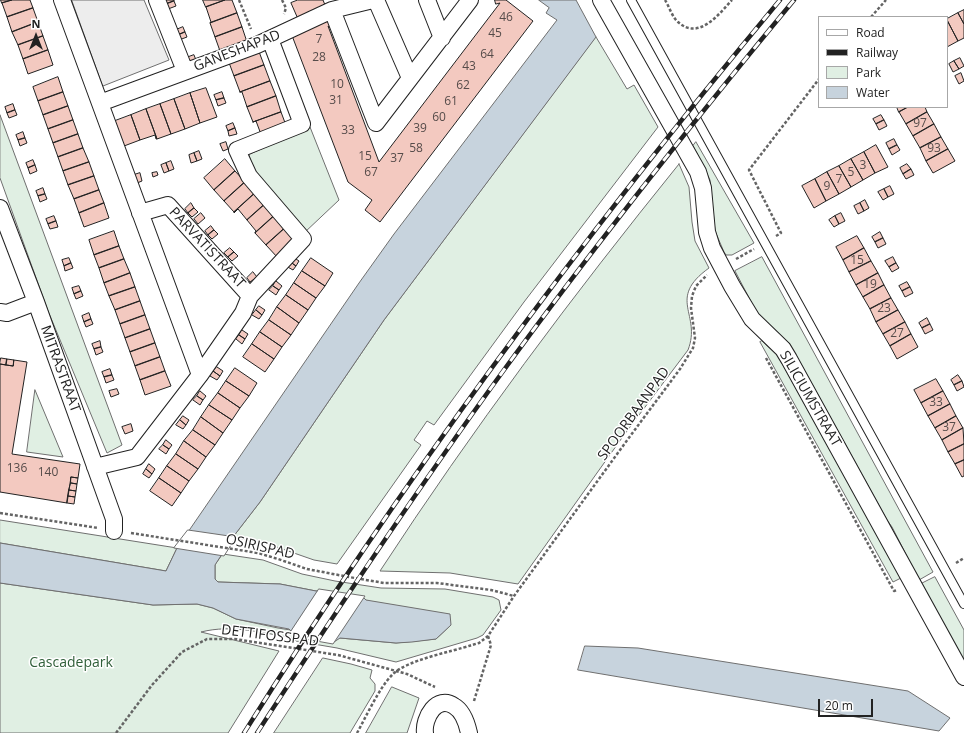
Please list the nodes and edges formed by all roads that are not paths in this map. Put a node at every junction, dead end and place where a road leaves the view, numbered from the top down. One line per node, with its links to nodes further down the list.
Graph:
1 (62, 0): 13 (street)
2 (157, 0): 11 (street)
3 (375, 0): 8 (street, GANESHAPAD); 12 (street)
4 (427, 0): 9 (street)
5 (470, 0): 9 (street)
6 (601, 0): 23 (street, SILICIUMSTRAAT)
7 (631, 0): 22 (lane)
8 (332, 10): 10 (street, GANESHAPAD); 12 (street)
9 (442, 38): 12 (street)
10 (263, 42): 11 (street, GANESHAPAD); 16 (street)
11 (185, 71): 13 (street, GANESHAPAD)
12 (410, 78)
13 (100, 103): 15 (street)
14 (0, 208): 17 (street, MITRASTRAAT)
15 (140, 212): 16 (street, PARVATISTRAAT); 19 (street)
16 (250, 296): 19 (street, PARVATISTRAAT)
17 (36, 302): 18 (street); 20 (street, MITRASTRAAT)
18 (0, 312)
19 (200, 376): 20 (street, PARVATISTRAAT)
20 (95, 467): 21 (street, MITRASTRAAT)
21 (114, 531)
22 (964, 604)
23 (964, 677)
24 (468, 729): 25 (street)
25 (425, 733)

